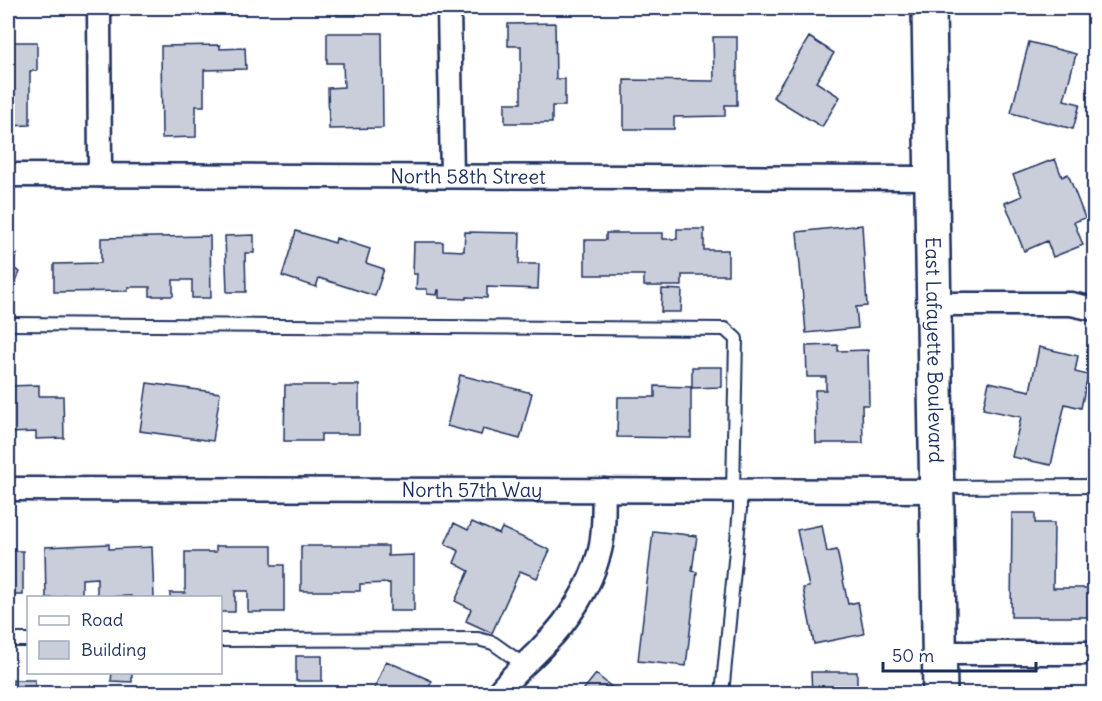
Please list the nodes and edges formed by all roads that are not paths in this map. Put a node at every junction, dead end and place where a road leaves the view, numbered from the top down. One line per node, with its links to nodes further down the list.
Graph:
1 (99, 8): 5 (street)
2 (449, 8): 6 (street)
3 (929, 8): 7 (street, East Lafayette Boulevard)
4 (8, 175): 5 (street, North 58th Street)
5 (100, 175): 6 (street, North 58th Street)
6 (452, 176): 7 (street, North 58th Street)
7 (931, 178): 8 (street, East Lafayette Boulevard)
8 (933, 303): 9 (street); 13 (street, East Lafayette Boulevard)
9 (1095, 309)
10 (8, 324): 15 (lane)
11 (1095, 486): 13 (lane)
12 (8, 489): 14 (street, North 57th Way)
13 (936, 489): 15 (street, North 57th Way); 20 (street, East Lafayette Boulevard)
14 (604, 490): 15 (street, North 57th Way); 21 (street)
15 (737, 491): 23 (lane)
16 (8, 640): 17 (lane)
17 (27, 640)
18 (222, 640): 21 (lane)
19 (1095, 652): 20 (street)
20 (939, 653): 24 (street, East Lafayette Boulevard)
21 (524, 664): 22 (street)
22 (497, 693)
23 (722, 693)
24 (940, 693)

